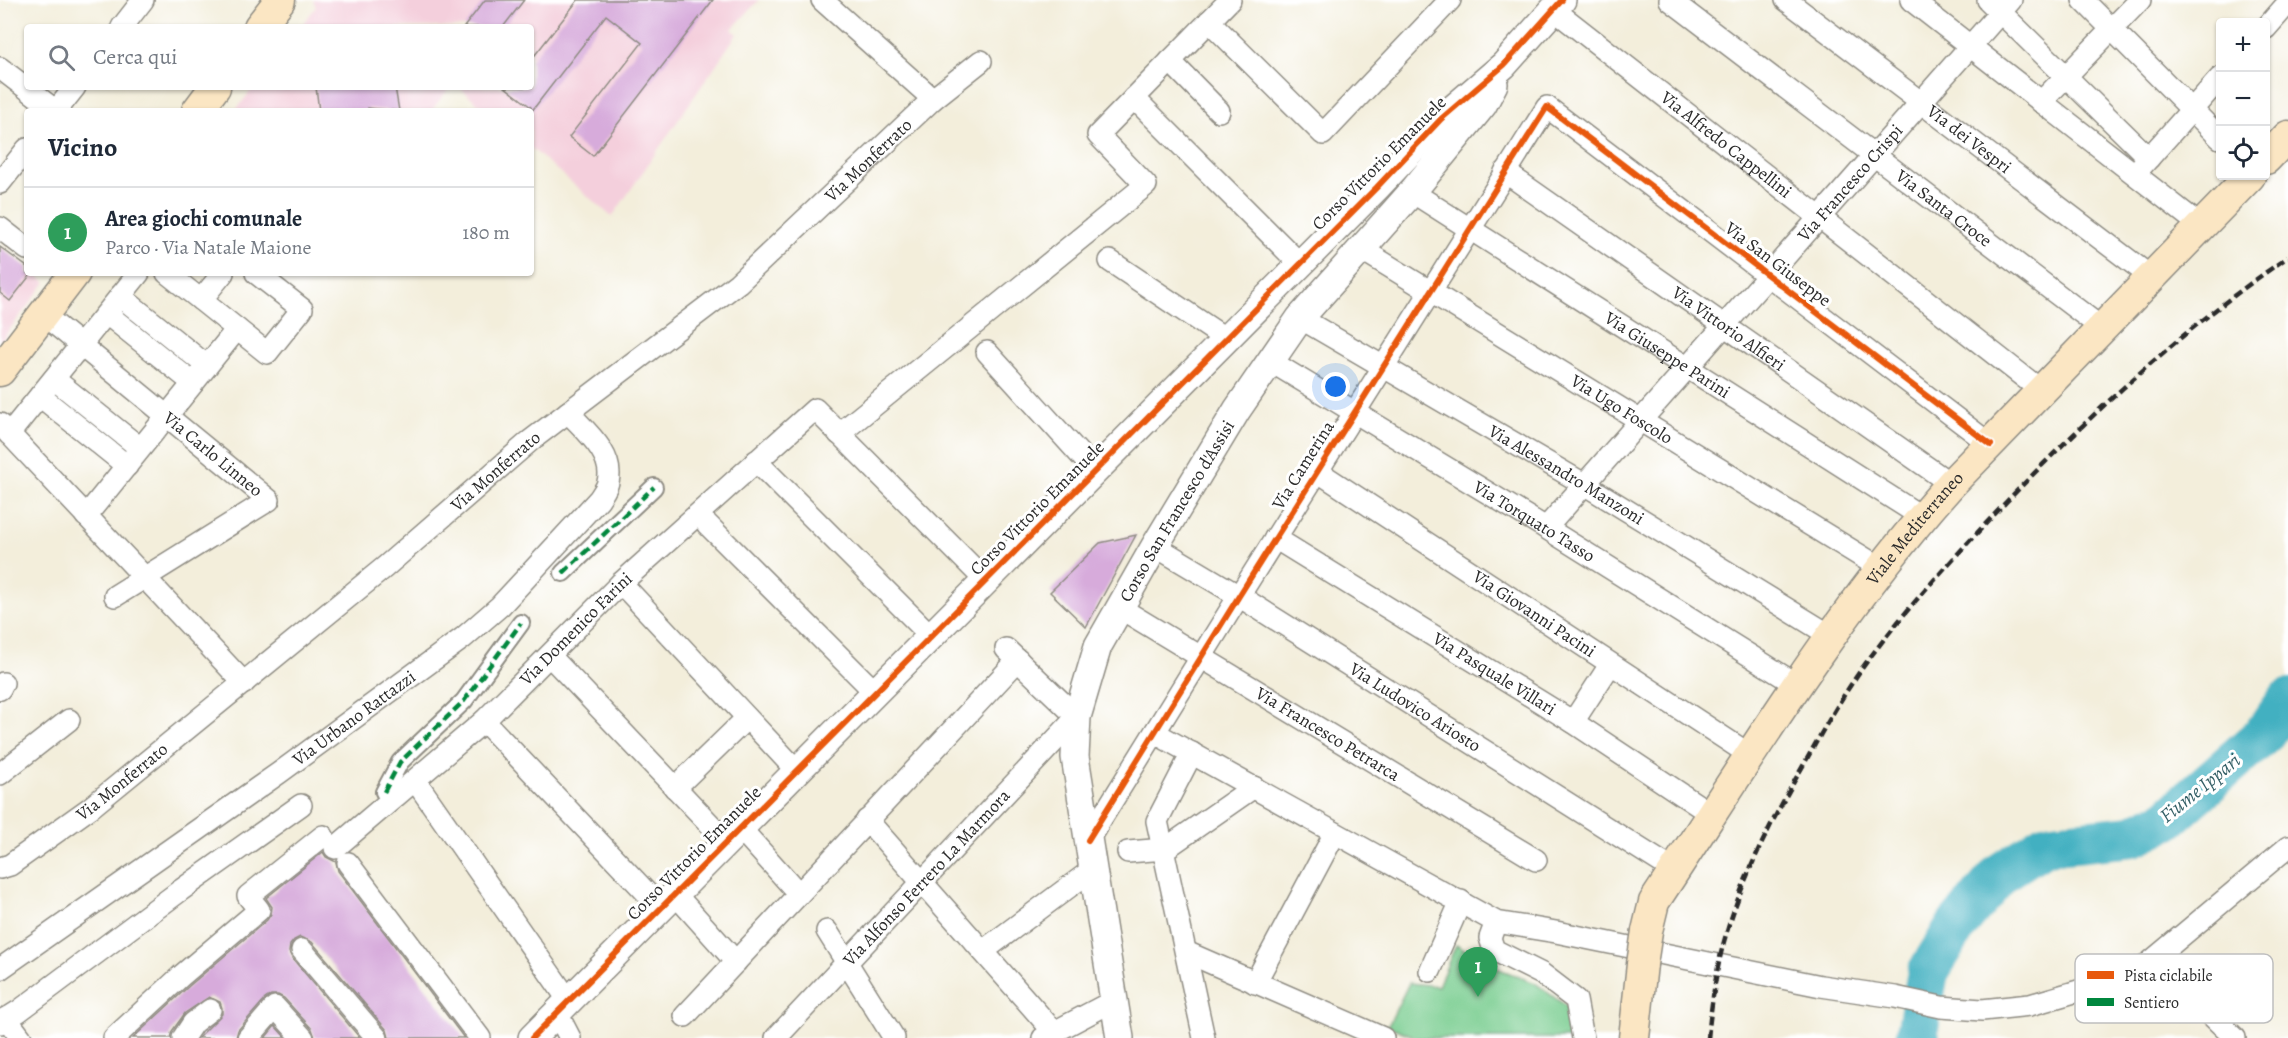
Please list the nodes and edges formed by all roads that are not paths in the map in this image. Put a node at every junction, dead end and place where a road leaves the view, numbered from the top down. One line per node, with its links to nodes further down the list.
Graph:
1 (143, 0): 16 (street)
2 (280, 0): 17 (main road)
3 (822, 0): 31 (street)
4 (1230, 0): 14 (street)
5 (1450, 0): 14 (street)
6 (1670, 0): 44 (street, Via Santa Croce)
7 (1786, 0): 32 (street, Via dei Vespri)
8 (1911, 0): 19 (street)
9 (2083, 0): 18 (street)
10 (2140, 0): 18 (street)
11 (2288, 3): 15 (street)
12 (2000, 4): 19 (street, Via Francesco Crispi); 24 (street)
13 (1558, 5): 22 (street, Corso Vittorio Emanuele); 51 (street, Via Alfredo Cappellini)
14 (1209, 21): 21 (street)
15 (2270, 23)
16 (124, 24)
17 (262, 24)
18 (2112, 29): 24 (street); 38 (street)
19 (1970, 46): 32 (street, Via Francesco Crispi); 33 (street)
20 (981, 61): 31 (street, Via Monferrato)
21 (1170, 62): 30 (street); 39 (street)
22 (1504, 65): 50 (street, Corso San Francesco d'Assisi); 58 (street, Corso Vittorio Emanuele)
23 (0, 68): 26 (street)
24 (2066, 76): 33 (street); 45 (street)
25 (2216, 82): 38 (street)
26 (24, 86)
27 (29, 90): 35 (street)
28 (73, 90): 36 (street)
29 (213, 90): 37 (main road)
30 (1134, 98): 58 (street); 92 (street)
31 (933, 99): 87 (street, Via Monferrato)
32 (1920, 102): 44 (street, Via Francesco Crispi); 65 (street, Via dei Vespri)
33 (2041, 102): 47 (street)
34 (1547, 107): 46 (street, Via Camerina); 59 (street, Via San Giuseppe)
35 (52, 108)
36 (58, 108)
37 (199, 108)
38 (2192, 109): 40 (street); 45 (street)
39 (1219, 111)
40 (2216, 134)
41 (2288, 136): 43 (main road)
42 (24, 153): 49 (street)
43 (2270, 154)
44 (1874, 155): 51 (street, Via Francesco Crispi); 74 (street, Via Santa Croce)
45 (2149, 158): 47 (street)
46 (1505, 172): 54 (street, Via Camerina); 72 (street, Via Vittorio Alfieri)
47 (2134, 174): 52 (street)
48 (2246, 180): 52 (main road, Viale Mediterraneo)
49 (0, 183)
50 (1412, 192): 54 (street, Via Giuseppe Parini); 56 (street, Corso San Francesco d'Assisi)
51 (1819, 218): 59 (street, Via Francesco Crispi); 85 (street, Via Alfredo Cappellini)
52 (2201, 226): 65 (main road, Viale Mediterraneo)
53 (0, 228): 55 (street)
54 (1470, 229): 66 (street, Via Camerina); 81 (street, Via Giuseppe Parini)
55 (24, 247)
56 (1361, 249): 66 (street, Via Ugo Foscolo); 71 (street, Corso San Francesco d'Assisi)
57 (1110, 261): 75 (street)
58 (1300, 264): 75 (street, Corso Vittorio Emanuele)
59 (1768, 275): 72 (street, Via Francesco Crispi); 93 (street, Via San Giuseppe)
60 (67, 276): 70 (main road)
61 (137, 276): 67 (street)
62 (176, 276): 68 (street)
63 (221, 276): 68 (street)
64 (260, 276): 73 (street)
65 (2151, 278): 74 (main road, Viale Mediterraneo)
66 (1431, 291): 80 (street, Via Camerina); 90 (street, Via Ugo Foscolo)
67 (120, 296): 69 (street); 79 (street)
68 (201, 300): 73 (street)
69 (106, 314): 76 (street); 84 (street)
70 (44, 315): 76 (street, Via Carlo Linneo); 82 (main road)
71 (1300, 318): 78 (street, Corso San Francesco d'Assisi); 80 (street, Via Alessandro Manzoni)
72 (1724, 325): 81 (street, Via Francesco Crispi); 100 (street, Via Vittorio Alfieri)
73 (237, 328): 79 (street)
74 (2103, 329): 85 (main road, Viale Mediterraneo)
75 (1226, 339): 97 (street, Corso Vittorio Emanuele)
76 (81, 345): 83 (street); 89 (street, Via Carlo Linneo)
77 (987, 352): 97 (street)
78 (1270, 361): 88 (street, Via Torquato Tasso); 107 (street, Corso San Francesco d'Assisi)
79 (207, 366): 84 (street)
80 (1383, 366): 88 (street, Via Camerina); 99 (street, Via Alessandro Manzoni)
81 (1687, 367): 90 (street, Via Francesco Crispi); 103 (street, Via Giuseppe Parini)
82 (0, 371)
83 (54, 379): 86 (street); 94 (street)
84 (193, 383): 89 (street)
85 (2043, 392): 93 (main road, Viale Mediterraneo)
86 (40, 396): 91 (street); 96 (street)
87 (568, 412): 122 (street, Via Monferrato); 165 (street, Via Urbano Rattazzi)
88 (1354, 412): 98 (street, Via Camerina); 105 (street, Via Torquato Tasso)
89 (166, 416): 94 (street); 110 (street, Via Carlo Linneo)
90 (1640, 420): 99 (street, Via Francesco Crispi); 108 (street, Via Ugo Foscolo)
91 (5, 429): 102 (street)
92 (839, 434): 95 (street, Via Domenico Farini); 111 (street)
93 (1991, 445): 100 (main road, Viale Mediterraneo)
94 (140, 448): 96 (street)
95 (756, 461): 112 (street, Via Domenico Farini); 117 (street)
96 (127, 466): 102 (street)
97 (1095, 471): 111 (street, Corso Vittorio Emanuele)
98 (1317, 471): 106 (street, Via Camerina); 121 (street, Via Giovanni Pacini)
99 (1584, 484): 105 (street, Via Francesco Crispi); 118 (street, Via Alessandro Manzoni)
100 (1951, 484): 103 (main road, Viale Mediterraneo)
101 (654, 487): 109 (street)
102 (86, 516): 110 (street)
103 (1922, 517): 108 (main road, Viale Mediterraneo)
104 (707, 524): 124 (street)
105 (1546, 528): 123 (street, Via Torquato Tasso)
106 (1275, 538): 114 (street, Via Camerina); 129 (street, Via Pasquale Villari)
107 (1155, 546): 114 (street, Via Ludovico Ariosto); 115 (street, Corso San Francesco d'Assisi)
108 (1882, 569): 118 (main road, Viale Mediterraneo)
109 (563, 573)
110 (144, 577): 113 (street, Via Carlo Linneo); 122 (street)
111 (986, 581): 117 (street, Corso Vittorio Emanuele)
112 (621, 583): 119 (street, Via Domenico Farini); 126 (street)
113 (115, 596)
114 (1239, 596): 120 (street, Via Camerina); 152 (street, Via Ludovico Ariosto)
115 (1120, 608): 120 (street, Via Francesco Petrarca); 125 (street, Corso San Francesco d'Assisi)
116 (521, 623): 138 (street)
117 (931, 636): 124 (street, Corso Vittorio Emanuele)
118 (1832, 636): 123 (main road, Viale Mediterraneo)
119 (550, 656): 128 (street, Via Domenico Farini); 137 (street)
120 (1201, 657): 130 (street, Via Camerina); 149 (street, Via Francesco Petrarca)
121 (1610, 665): 129 (street); 132 (street, Via Giovanni Pacini)
122 (244, 683): 150 (street, Via Monferrato)
123 (1797, 685): 132 (main road, Viale Mediterraneo)
124 (875, 692): 133 (street, Corso Vittorio Emanuele)
125 (1077, 717): 141 (street); 144 (street, Corso San Francesco d'Assisi); 153 (street, Via Alfonso Ferrero La Marmora)
126 (747, 718): 133 (street); 137 (street)
127 (69, 720): 134 (street)
128 (484, 721): 135 (street, Via Domenico Farini); 155 (street)
129 (1574, 722): 140 (street, Via Pasquale Villari)
130 (1155, 733): 131 (street); 144 (street, Via Camerina)
131 (1192, 753): 136 (street); 147 (street)
132 (1750, 755): 140 (main road, Viale Mediterraneo)
133 (797, 771): 143 (street, Corso Vittorio Emanuele)
134 (0, 774)
135 (414, 780): 146 (street, Via Domenico Farini); 170 (street)
136 (1254, 787): 142 (street); 147 (street)
137 (675, 788): 143 (street)
138 (384, 792)
139 (301, 805): 173 (street)
140 (1712, 814): 152 (main road, Viale Mediterraneo)
141 (867, 820): 153 (street); 154 (street)
142 (1335, 833): 156 (street); 167 (street)
143 (734, 835): 154 (street); 155 (street, Corso Vittorio Emanuele)
144 (1088, 840): 151 (street, Corso San Francesco d'Assisi)
145 (2288, 847): 162 (street)
146 (335, 849): 178 (street, Via Domenico Farini); 183 (street)
147 (1165, 849): 148 (street); 161 (street)
148 (1128, 852)
149 (1536, 860)
150 (0, 868)
151 (1093, 869): 160 (street); 169 (street, Corso San Francesco d'Assisi)
152 (1675, 871): 191 (main road, Viale Mediterraneo, bridge)
153 (922, 882): 160 (street); 164 (street, Via Alfonso Ferrero La Marmora)
154 (799, 894): 163 (street)
155 (668, 901): 163 (street); 170 (street, Corso Vittorio Emanuele)
156 (1461, 901): 157 (street); 166 (street)
157 (1496, 922): 168 (street); 190 (street)
158 (827, 931): 164 (street)
159 (302, 950): 182 (street)
160 (983, 951): 175 (street)
161 (1186, 952): 167 (street); 188 (street)
162 (2160, 954)
163 (736, 962): 172 (street)
164 (847, 963): 176 (street, Via Alfonso Ferrero La Marmora); 186 (street)
165 (0, 969)
166 (1430, 971)
167 (1255, 983): 189 (street)
168 (2075, 992)
169 (1113, 1001): 175 (street); 187 (street, Corso San Francesco d'Assisi)
170 (563, 1007): 184 (street, Corso Vittorio Emanuele); 185 (street)
171 (210, 1010): 179 (street)
172 (685, 1016)
173 (3, 1020): 177 (street)
174 (2219, 1023): 192 (street)
175 (1049, 1035)
176 (781, 1036)
177 (21, 1038)
178 (114, 1038)
179 (183, 1038)
180 (248, 1038): 181 (street)
181 (303, 1038)
182 (377, 1038)
183 (480, 1038)
184 (532, 1038)
185 (570, 1038)
186 (894, 1038)
187 (1120, 1038)
188 (1204, 1038)
189 (1383, 1038)
190 (1583, 1038)
191 (1634, 1038)
192 (2235, 1038)

